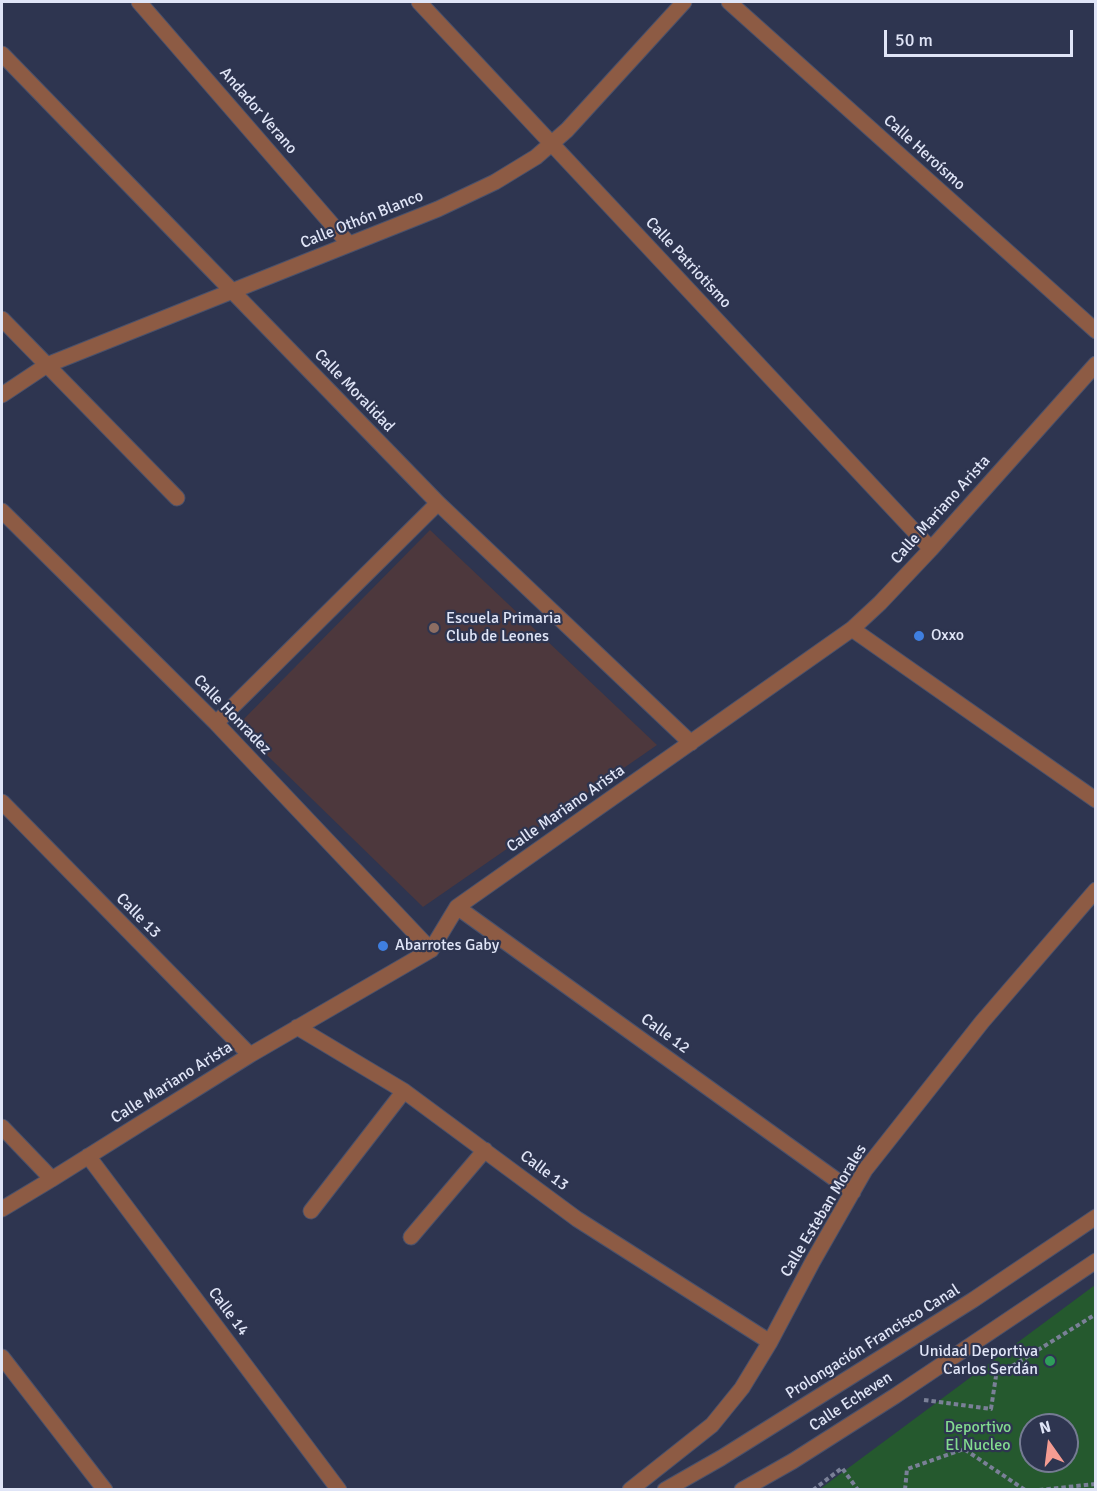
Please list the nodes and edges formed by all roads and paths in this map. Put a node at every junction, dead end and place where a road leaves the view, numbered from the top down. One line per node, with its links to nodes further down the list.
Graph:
1 (139, 2): 7 (street, Andador Verano)
2 (419, 2): 6 (street, Calle Patriotismo)
3 (684, 2): 6 (street, Calle Othón Blanco)
4 (729, 2): 10 (street, Calle Heroísmo)
5 (2, 54): 8 (street, Calle Moralidad)
6 (552, 144): 7 (street, Calle Othón Blanco); 17 (street, Calle Patriotismo)
7 (349, 244): 8 (street, Calle Othón Blanco)
8 (232, 291): 12 (street, Calle Othón Blanco); 15 (street, Calle Moralidad)
9 (2, 319): 12 (street)
10 (1095, 331)
11 (1095, 364): 17 (street, Calle Mariano Arista)
12 (47, 365): 13 (street, Calle Othón Blanco); 14 (street)
13 (2, 395)
14 (177, 498)
15 (438, 503): 19 (street); 20 (street, Calle Moralidad)
16 (2, 511): 19 (street, Calle Honradez)
17 (931, 549): 18 (street, Calle Mariano Arista)
18 (852, 629): 20 (street, Calle Mariano Arista); 21 (street)
19 (216, 723): 25 (street, Calle Honradez)
20 (691, 743): 24 (street, Calle Mariano Arista)
21 (1095, 800)
22 (2, 802): 27 (street, Calle 13)
23 (1095, 890): 33 (street, Calle Esteban Morales)
24 (457, 907): 25 (street, Calle Mariano Arista); 33 (street, Calle 12)
25 (431, 950): 26 (street, Calle Mariano Arista)
26 (297, 1027): 27 (street, Calle Mariano Arista); 28 (street, Calle 13)
27 (250, 1055): 31 (street, Calle Mariano Arista)
28 (404, 1091): 30 (street, Calle 13); 35 (street)
29 (2, 1127): 32 (street)
30 (485, 1150): 37 (street); 40 (street, Calle 13)
31 (88, 1156): 32 (street, Calle Mariano Arista); 45 (street, Calle 14)
32 (52, 1179): 34 (street, Calle Mariano Arista)
33 (853, 1192): 40 (street, Calle Esteban Morales)
34 (2, 1209)
35 (311, 1211)
36 (1095, 1218): 47 (street, Prolongación Francisco Canal)
37 (411, 1237)
38 (1095, 1261): 42 (street, Calle Echeven)
39 (1095, 1314): 42 (path)
40 (770, 1342): 46 (street, Calle Esteban Morales)
41 (2, 1357): 44 (street)
42 (895, 1396): 48 (street, Calle Echeven)
43 (1095, 1484): 53 (path)
44 (105, 1490)
45 (339, 1490)
46 (630, 1490)
47 (665, 1490)
48 (742, 1490)
49 (813, 1490): 50 (path)
50 (858, 1490)
51 (906, 1490): 52 (path)
52 (1025, 1490)
53 (1039, 1490)

